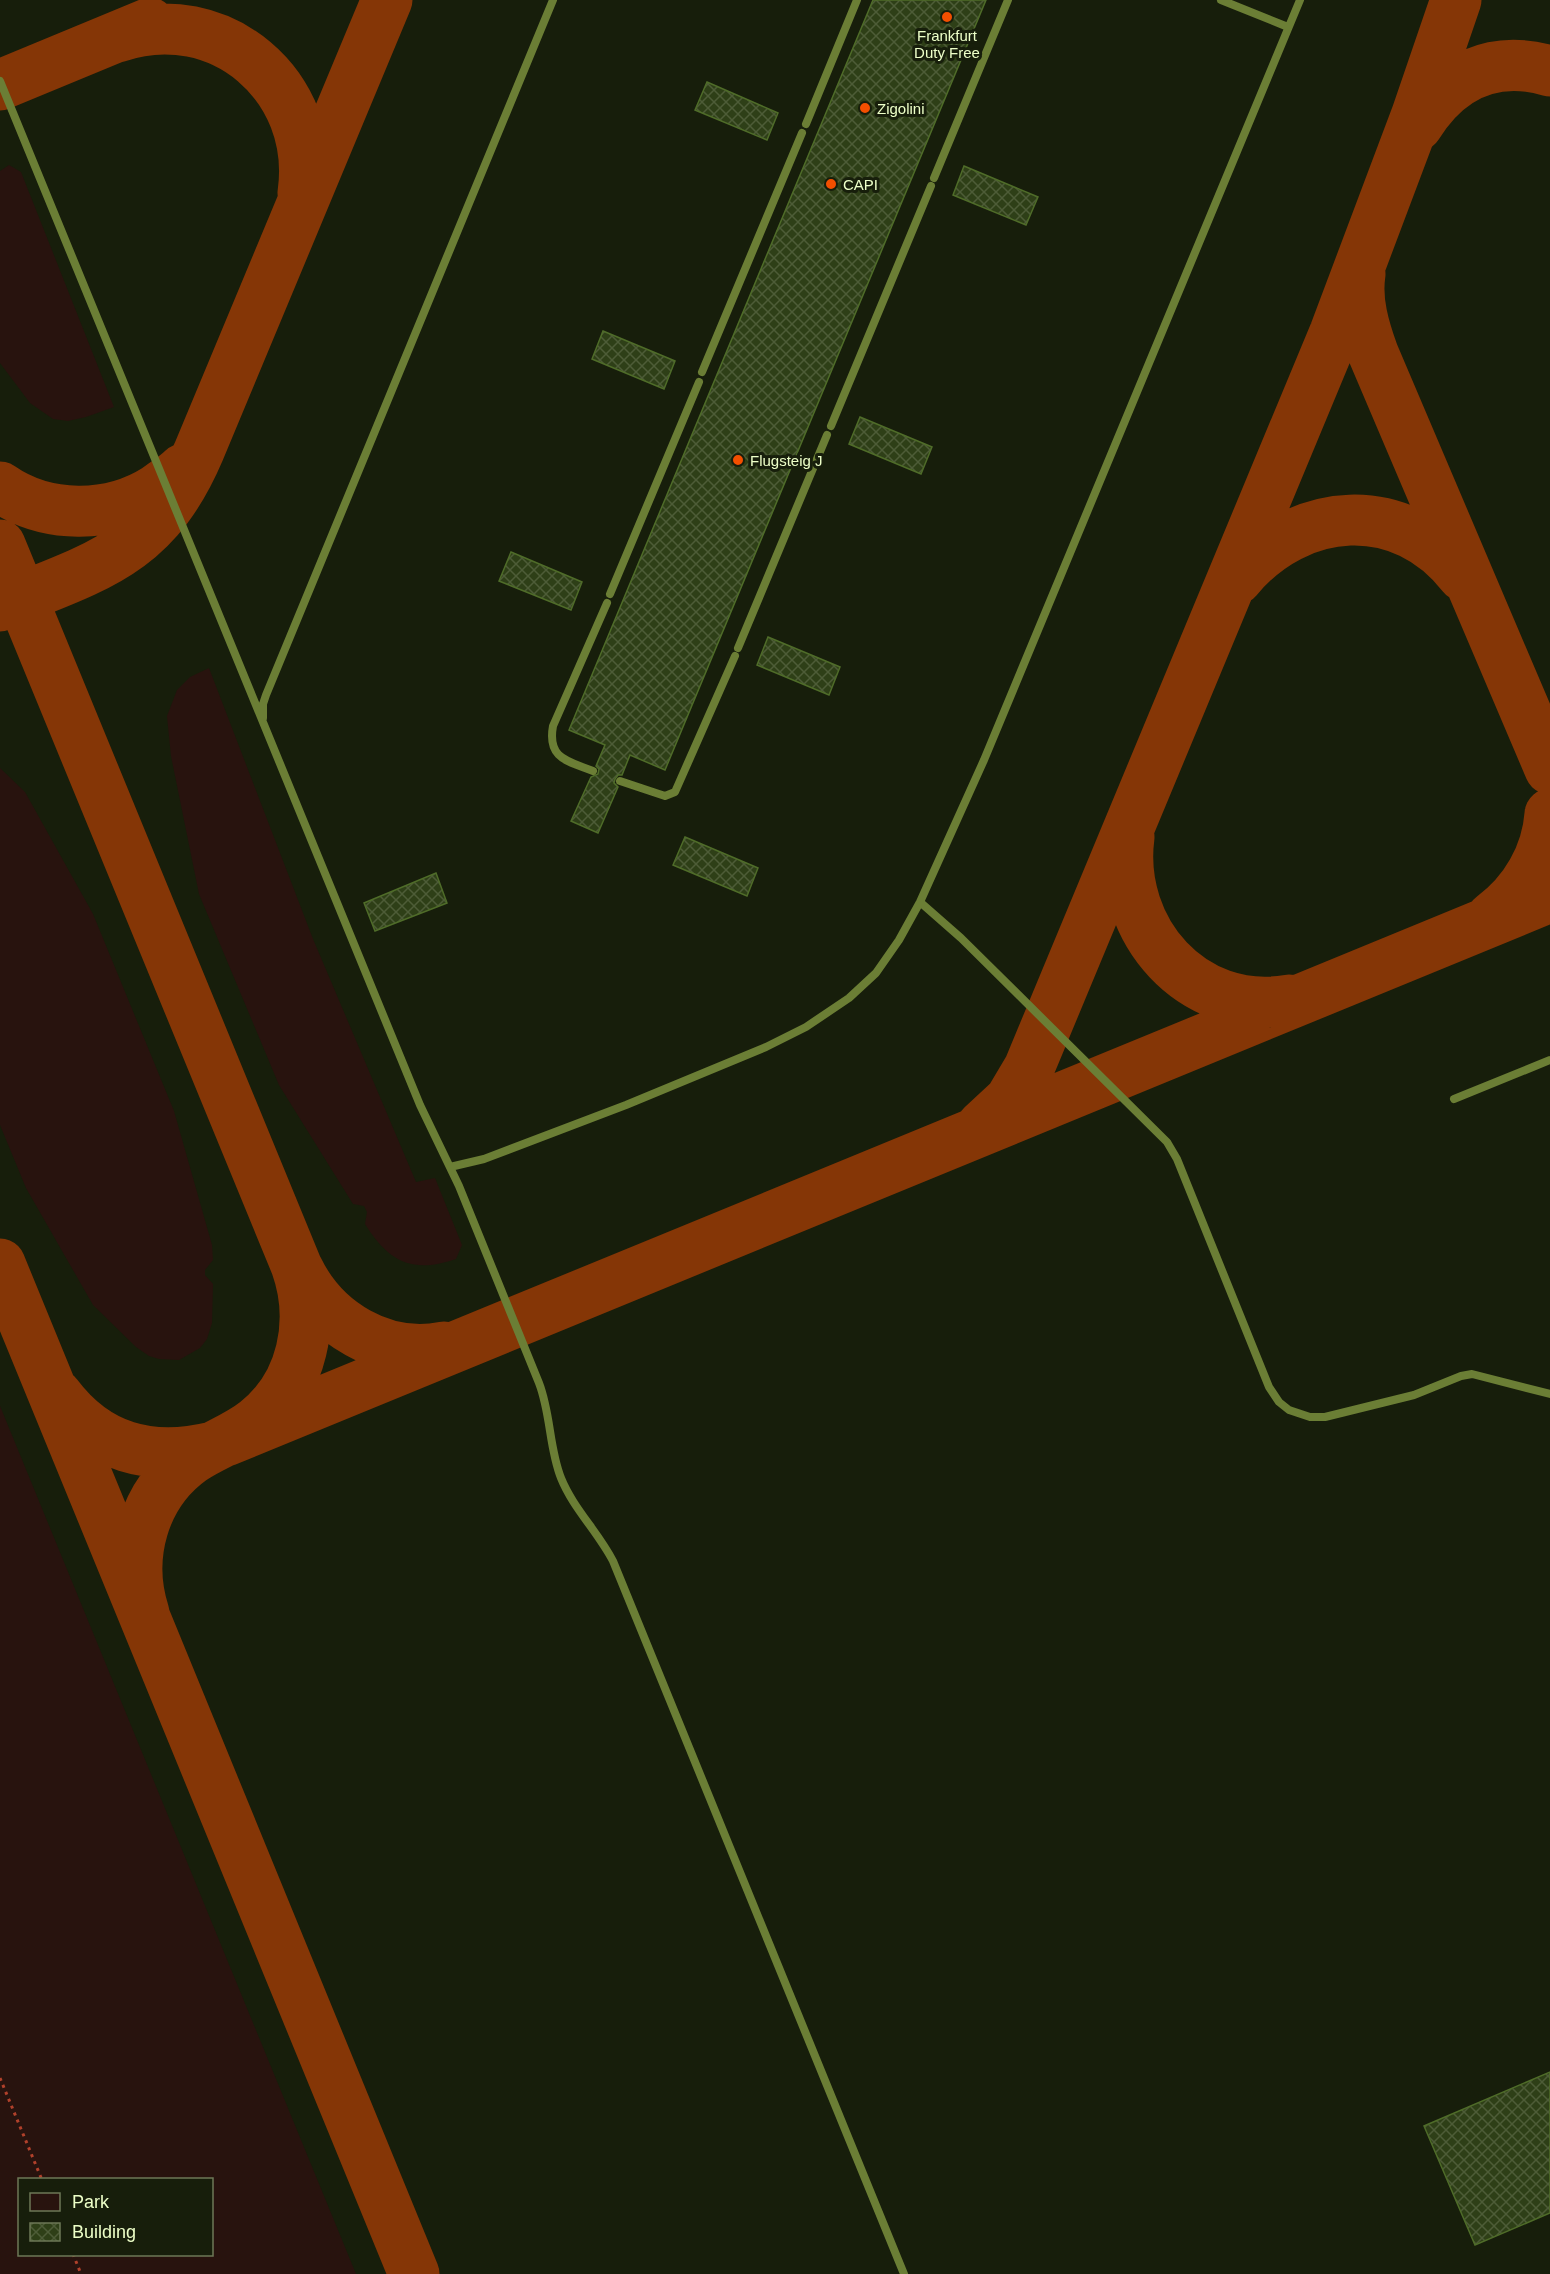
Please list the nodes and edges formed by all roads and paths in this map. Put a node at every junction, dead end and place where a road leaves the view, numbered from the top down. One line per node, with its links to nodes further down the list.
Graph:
1 (553, 0): 16 (lane)
2 (857, 0): 8 (lane)
3 (1008, 0): 12 (lane)
4 (1221, 0): 6 (lane)
5 (1300, 0): 6 (lane)
6 (1288, 27): 19 (lane)
7 (0, 81): 16 (lane)
8 (806, 124)
9 (802, 133): 10 (lane)
10 (702, 372)
11 (699, 382): 14 (lane)
12 (831, 426)
13 (827, 435): 18 (lane)
14 (610, 594)
15 (607, 603): 17 (lane)
16 (265, 728): 22 (lane)
17 (593, 771)
18 (620, 781)
19 (920, 902): 22 (lane); 23 (lane)
20 (1550, 1060): 21 (lane)
21 (1454, 1099)
22 (450, 1167): 28 (lane)
23 (1550, 1394)
24 (0, 2078): 25 (path)
25 (41, 2178)
26 (74, 2256): 27 (path)
27 (81, 2274)
28 (904, 2274)

